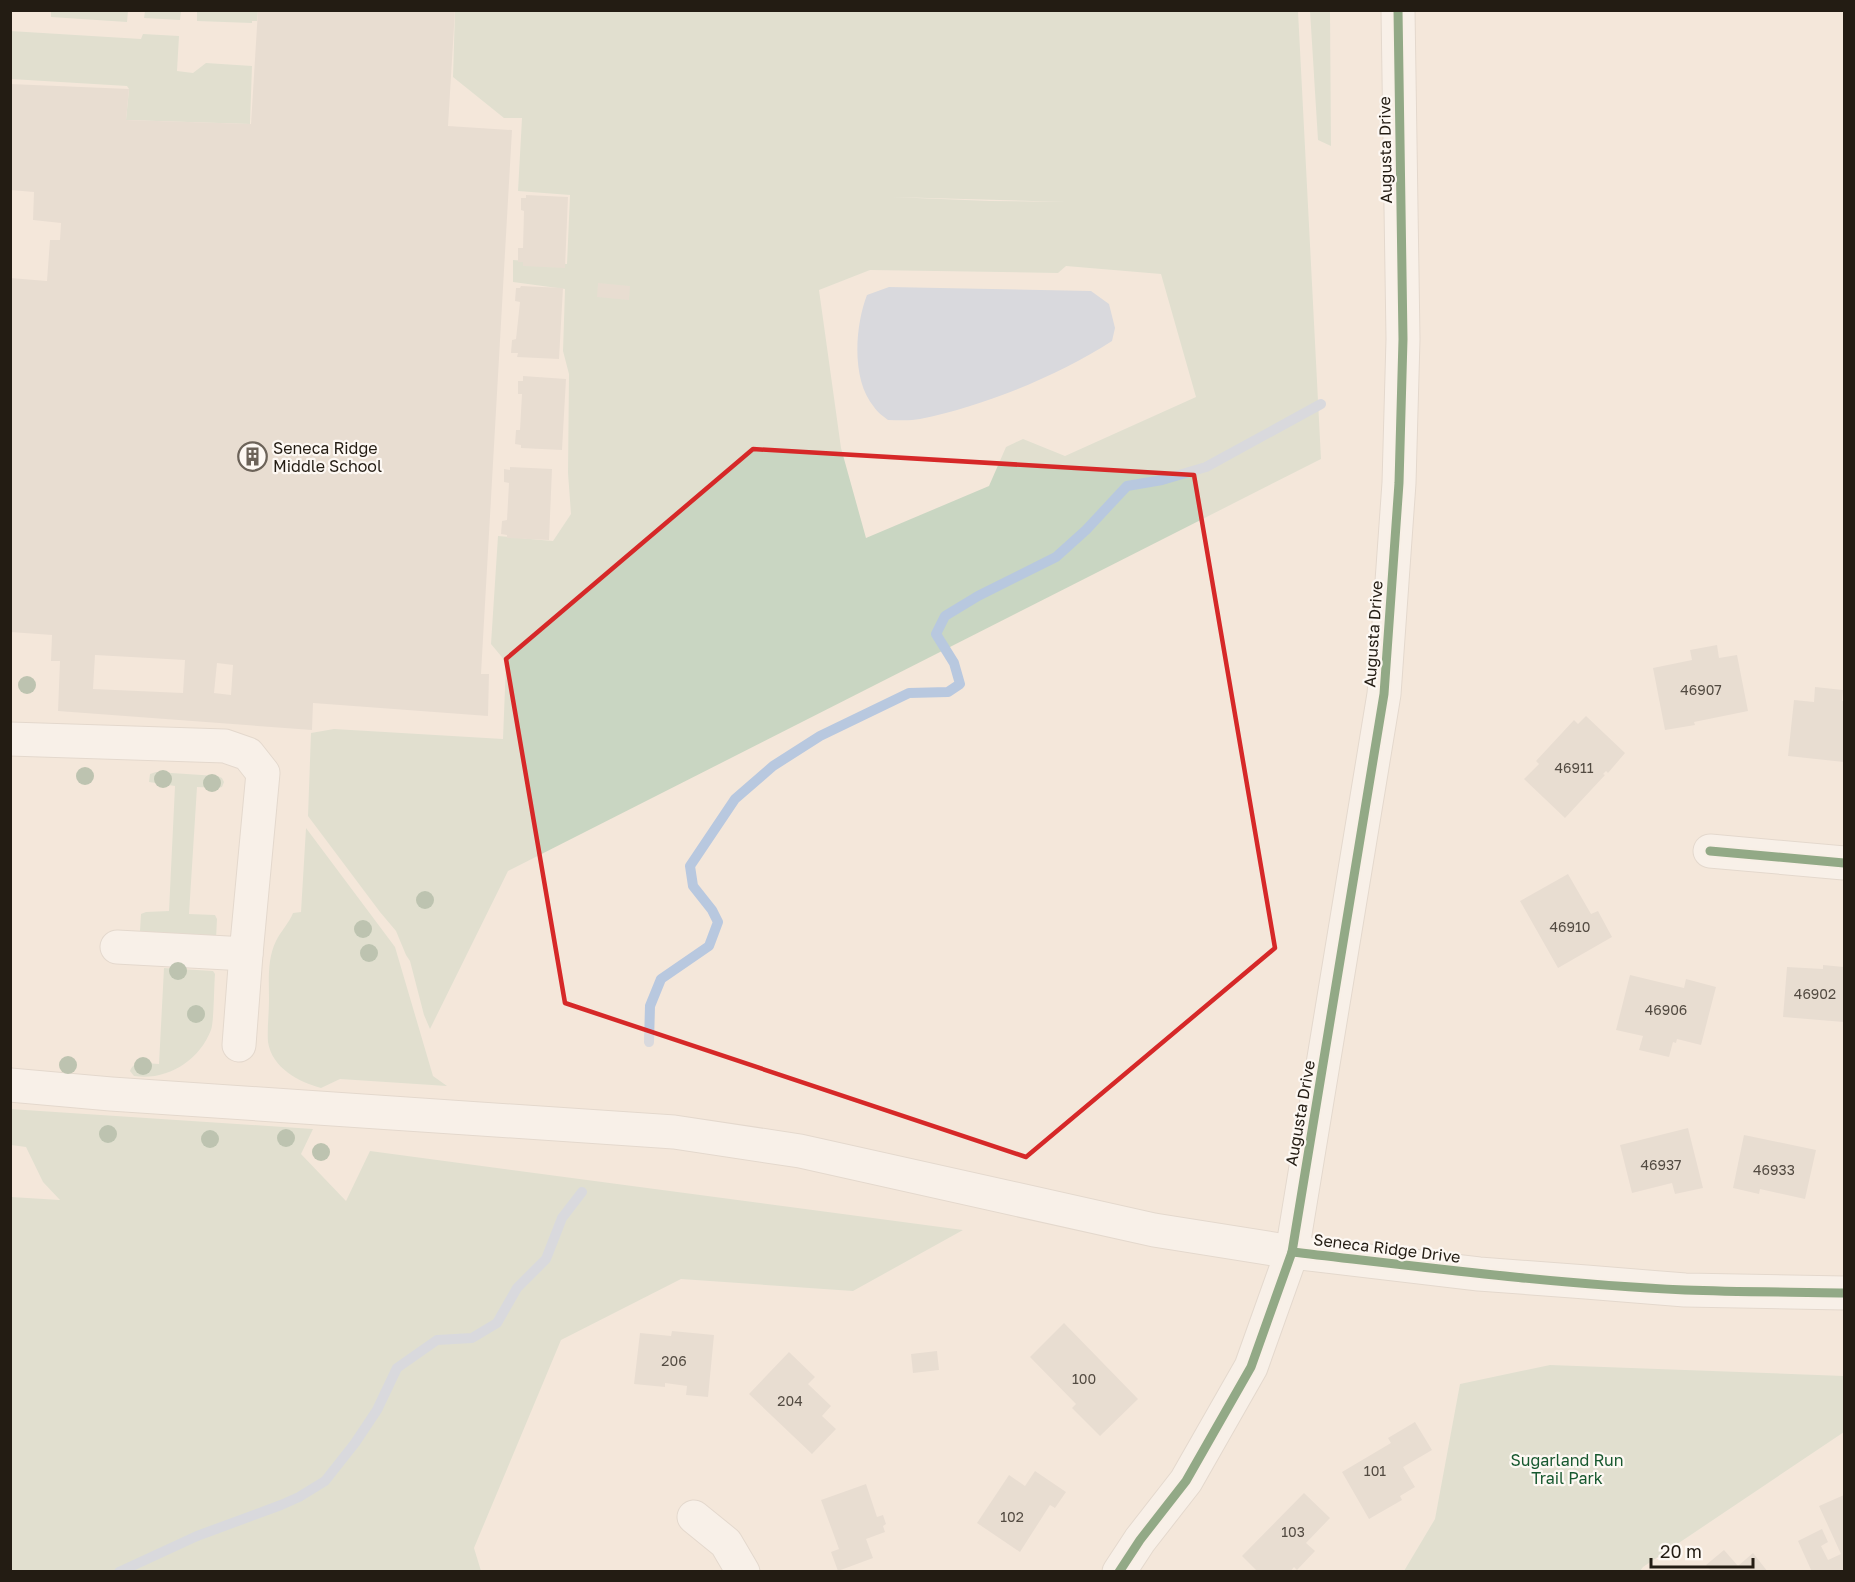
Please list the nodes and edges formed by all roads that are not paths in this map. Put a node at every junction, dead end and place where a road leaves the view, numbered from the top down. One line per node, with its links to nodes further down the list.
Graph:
1 (1398, 10): 9 (street, Augusta Drive)
2 (10, 739): 6 (street)
3 (1710, 851): 4 (street)
4 (1845, 863)
5 (117, 947): 6 (street)
6 (246, 954): 7 (street)
7 (239, 1045)
8 (16, 1086): 9 (street)
9 (1292, 1252): 10 (street, Seneca Ridge Drive); 13 (street, Seneca Ridge Drive)
10 (1845, 1293)
11 (694, 1517): 12 (street)
12 (743, 1572)
13 (1119, 1572)

